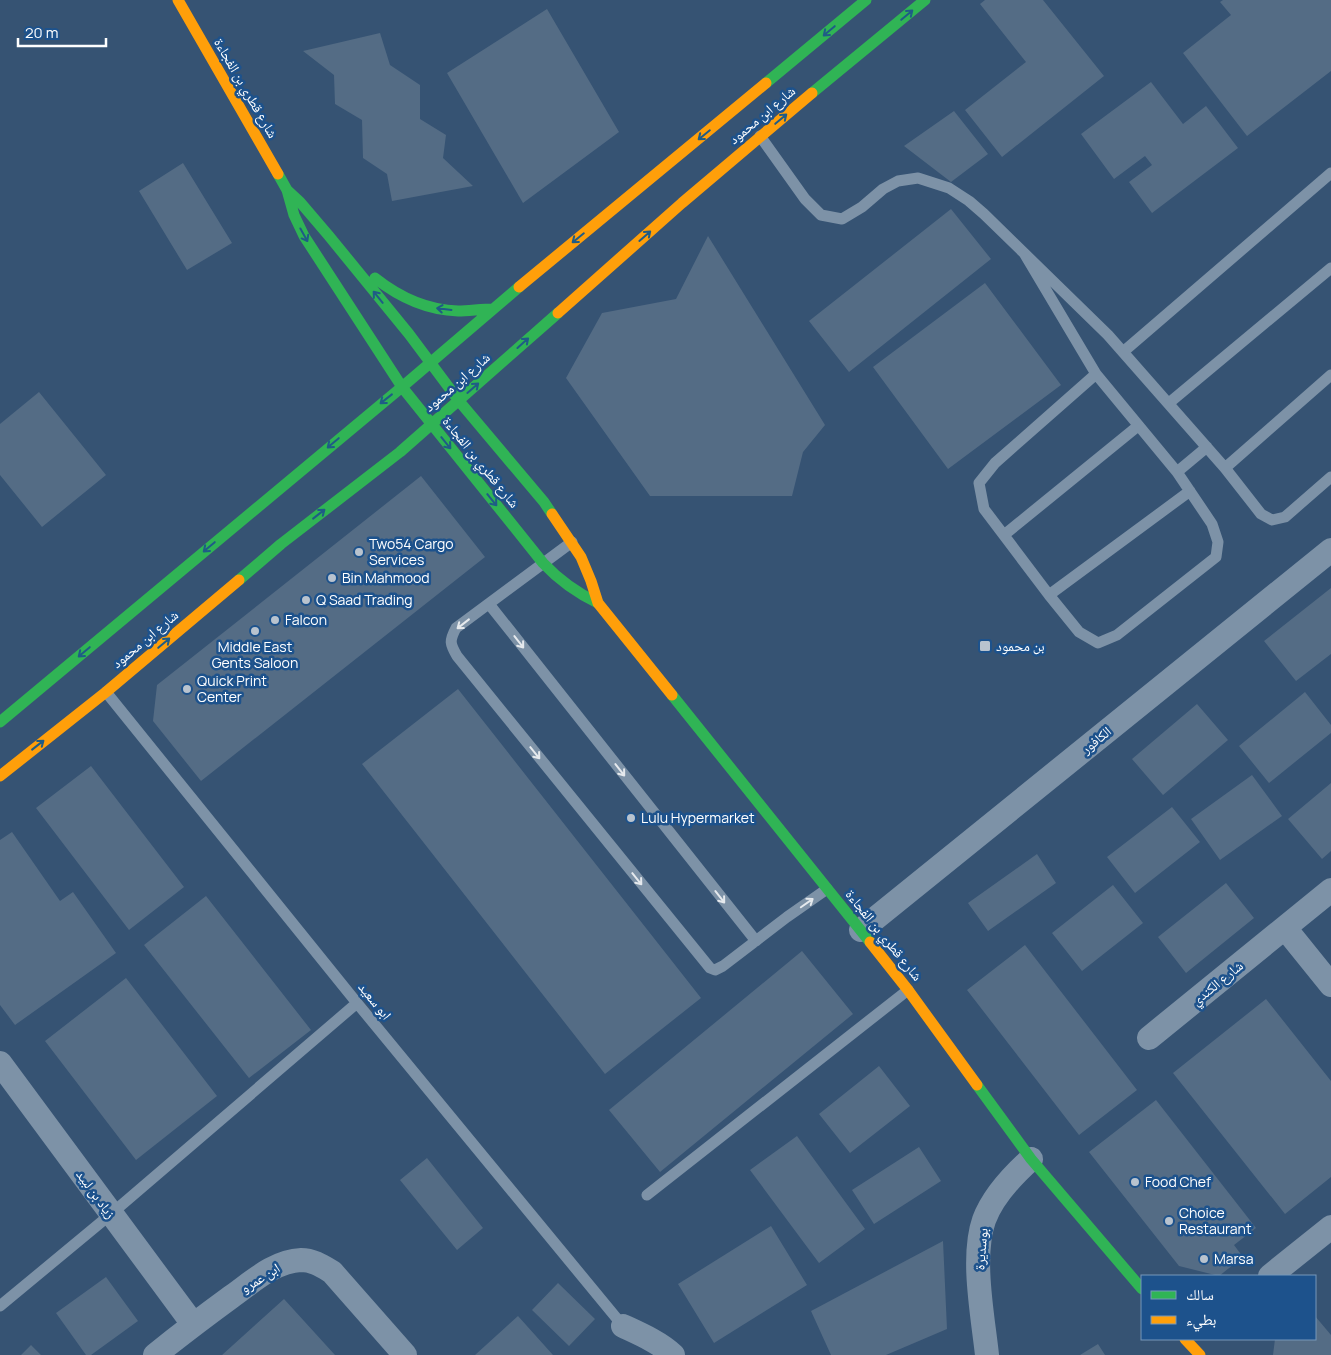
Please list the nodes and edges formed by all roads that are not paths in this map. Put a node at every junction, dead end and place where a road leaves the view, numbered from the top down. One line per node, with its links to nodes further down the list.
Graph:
1 (178, 0): 6 (street, شارع قطري بن الفجاءة)
2 (866, 0): 10 (street, شارع ابن محمود, one-way to 10)
3 (925, 0): 4 (street, شارع ابن محمود, one-way to 3)
4 (760, 136): 8 (lane); 16 (street, شارع ابن محمود, one-way to 4)
5 (1331, 173): 11 (lane)
6 (287, 190): 7 (street, شارع قطري بن الفجاءة); 15 (street, شارع قطري بن الفجاءة, one-way to 15)
7 (329, 236): 10 (street, one-way to 7); 12 (street, شارع قطري بن الفجاءة, one-way to 7)
8 (1024, 253): 11 (lane); 13 (lane)
9 (1331, 268): 17 (lane)
10 (493, 308): 12 (street, شارع ابن محمود)
11 (1123, 352): 17 (lane)
12 (430, 363): 15 (street, شارع ابن محمود); 16 (street, شارع قطري بن الفجاءة)
13 (1096, 374): 19 (lane); 25 (lane)
14 (1331, 376): 21 (lane)
15 (402, 387): 18 (street, شارع قطري بن الفجاءة); 33 (street, شارع ابن محمود, one-way to 33)
16 (459, 401): 18 (street, شارع ابن محمود); 26 (street, شارع قطري بن الفجاءة)
17 (1168, 403): 20 (lane)
18 (432, 424): 28 (street, شارع قطري بن الفجاءة, one-way to 28); 32 (street, شارع ابن محمود, one-way to 18)
19 (1138, 426): 22 (lane); 25 (lane)
20 (1207, 447): 21 (lane); 22 (lane)
21 (1225, 468): 23 (lane)
22 (1177, 472): 24 (lane)
23 (1331, 477)
24 (1190, 491): 29 (lane); 29 (lane)
25 (1004, 535): 29 (lane)
26 (572, 542): 28 (lane); 30 (street, شارع قطري بن الفجاءة)
27 (1331, 550): 38 (street, الكافور)
28 (543, 563): 30 (street, شارع قطري بن الفجاءة); 31 (lane)
29 (1049, 595)
30 (598, 603): 35 (street, شارع قطري بن الفجاءة)
31 (489, 604): 39 (lane, one-way to 39); 39 (lane, one-way to 39)
32 (106, 692): 34 (street, شارع ابن محمود, one-way to 32); 42 (lane, ابو سعيد)
33 (0, 722)
34 (0, 776)
35 (828, 889): 38 (street, شارع قطري بن الفجاءة); 39 (lane, one-way to 35)
36 (1331, 890): 37 (street, شارع الكندي)
37 (1285, 928): 40 (street); 43 (street, شارع الكندي)
38 (861, 930): 41 (street, شارع قطري بن الفجاءة)
39 (756, 941)
40 (1331, 986)
41 (908, 990): 45 (street, شارع قطري بن الفجاءة); 46 (lane)
42 (357, 1002): 47 (lane); 53 (lane, ابو سعيد)
43 (1149, 1038)
44 (0, 1063): 47 (street, زياد بن لبيد)
45 (1031, 1159): 50 (street, شارع قطري بن الفجاءة); 57 (street, بوسديرة)
46 (647, 1195)
47 (111, 1214): 51 (lane); 52 (street, زياد بن لبيد)
48 (1331, 1227): 49 (street)
49 (1271, 1275)
50 (1141, 1288)
51 (0, 1306)
52 (192, 1324): 54 (street, ابن عمرو); 55 (street, ابن عمرو)
53 (623, 1326): 56 (street)
54 (155, 1355)
55 (406, 1355)
56 (673, 1355)
57 (987, 1355)

